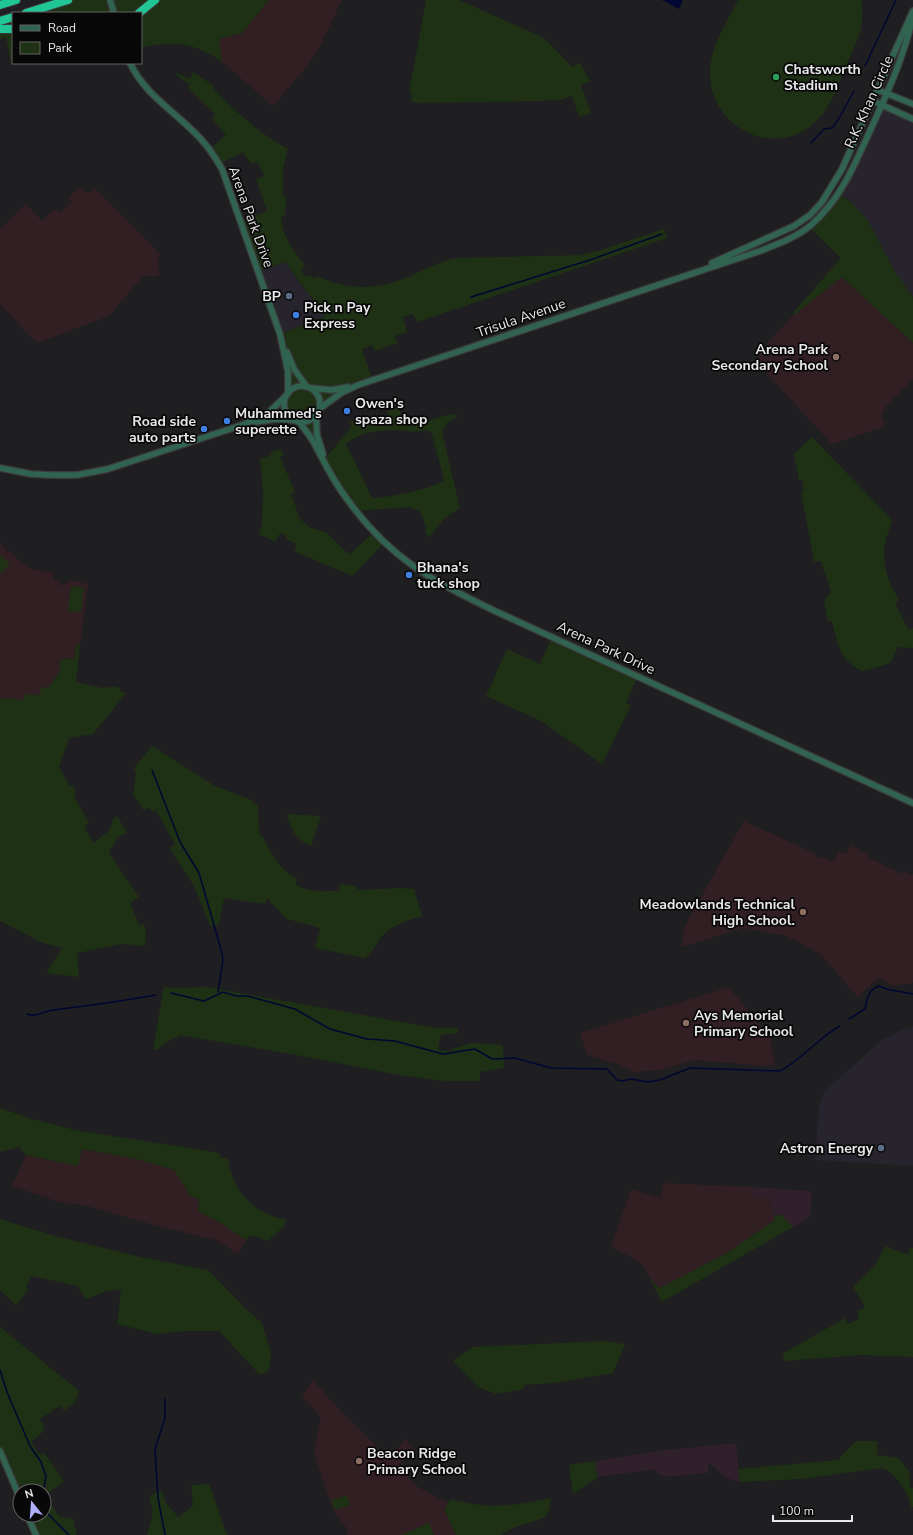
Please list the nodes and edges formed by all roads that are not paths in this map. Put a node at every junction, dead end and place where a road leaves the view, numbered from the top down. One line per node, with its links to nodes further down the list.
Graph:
1 (16, 0): 5 (highway)
2 (68, 0): 7 (highway)
3 (110, 0): 8 (street)
4 (155, 0): 9 (highway)
5 (0, 5)
6 (913, 10): 16 (street, R.K. Khan Circle)
7 (29, 12)
8 (114, 12)
9 (140, 12)
10 (12, 17): 12 (highway)
11 (913, 17): 17 (street, R.K. Khan Circle)
12 (0, 21)
13 (0, 29): 14 (highway)
14 (12, 29)
15 (131, 64): 25 (street, Arena Park Drive)
16 (878, 90): 17 (street); 18 (street, R.K. Khan Circle)
17 (887, 93): 19 (street, R.K. Khan Circle); 20 (street)
18 (873, 101): 19 (street); 22 (street, R.K. Khan Circle)
19 (882, 104): 21 (street); 23 (street, R.K. Khan Circle)
20 (913, 104)
21 (913, 119)
22 (832, 189): 24 (street, Trisula Avenue)
23 (839, 194): 24 (street, Trisula Avenue)
24 (692, 273): 26 (street, Trisula Avenue)
25 (281, 339): 27 (street, Arena Park Drive); 28 (street, Arena Park Drive)
26 (358, 385): 27 (street, Trisula Avenue); 29 (street, Trisula Avenue)
27 (308, 388): 28 (street); 29 (street, Arena Park Drive)
28 (287, 395): 30 (street, Arena Park Drive); 31 (street)
29 (318, 412): 30 (street); 32 (street, Arena Park Drive)
30 (296, 420): 31 (street); 32 (street, Arena Park Drive)
31 (242, 425): 33 (street)
32 (326, 466): 34 (street, Arena Park Drive)
33 (0, 468)
34 (913, 803)
35 (0, 1451): 36 (street)
36 (14, 1483)
37 (31, 1523): 38 (street)
38 (36, 1535)

